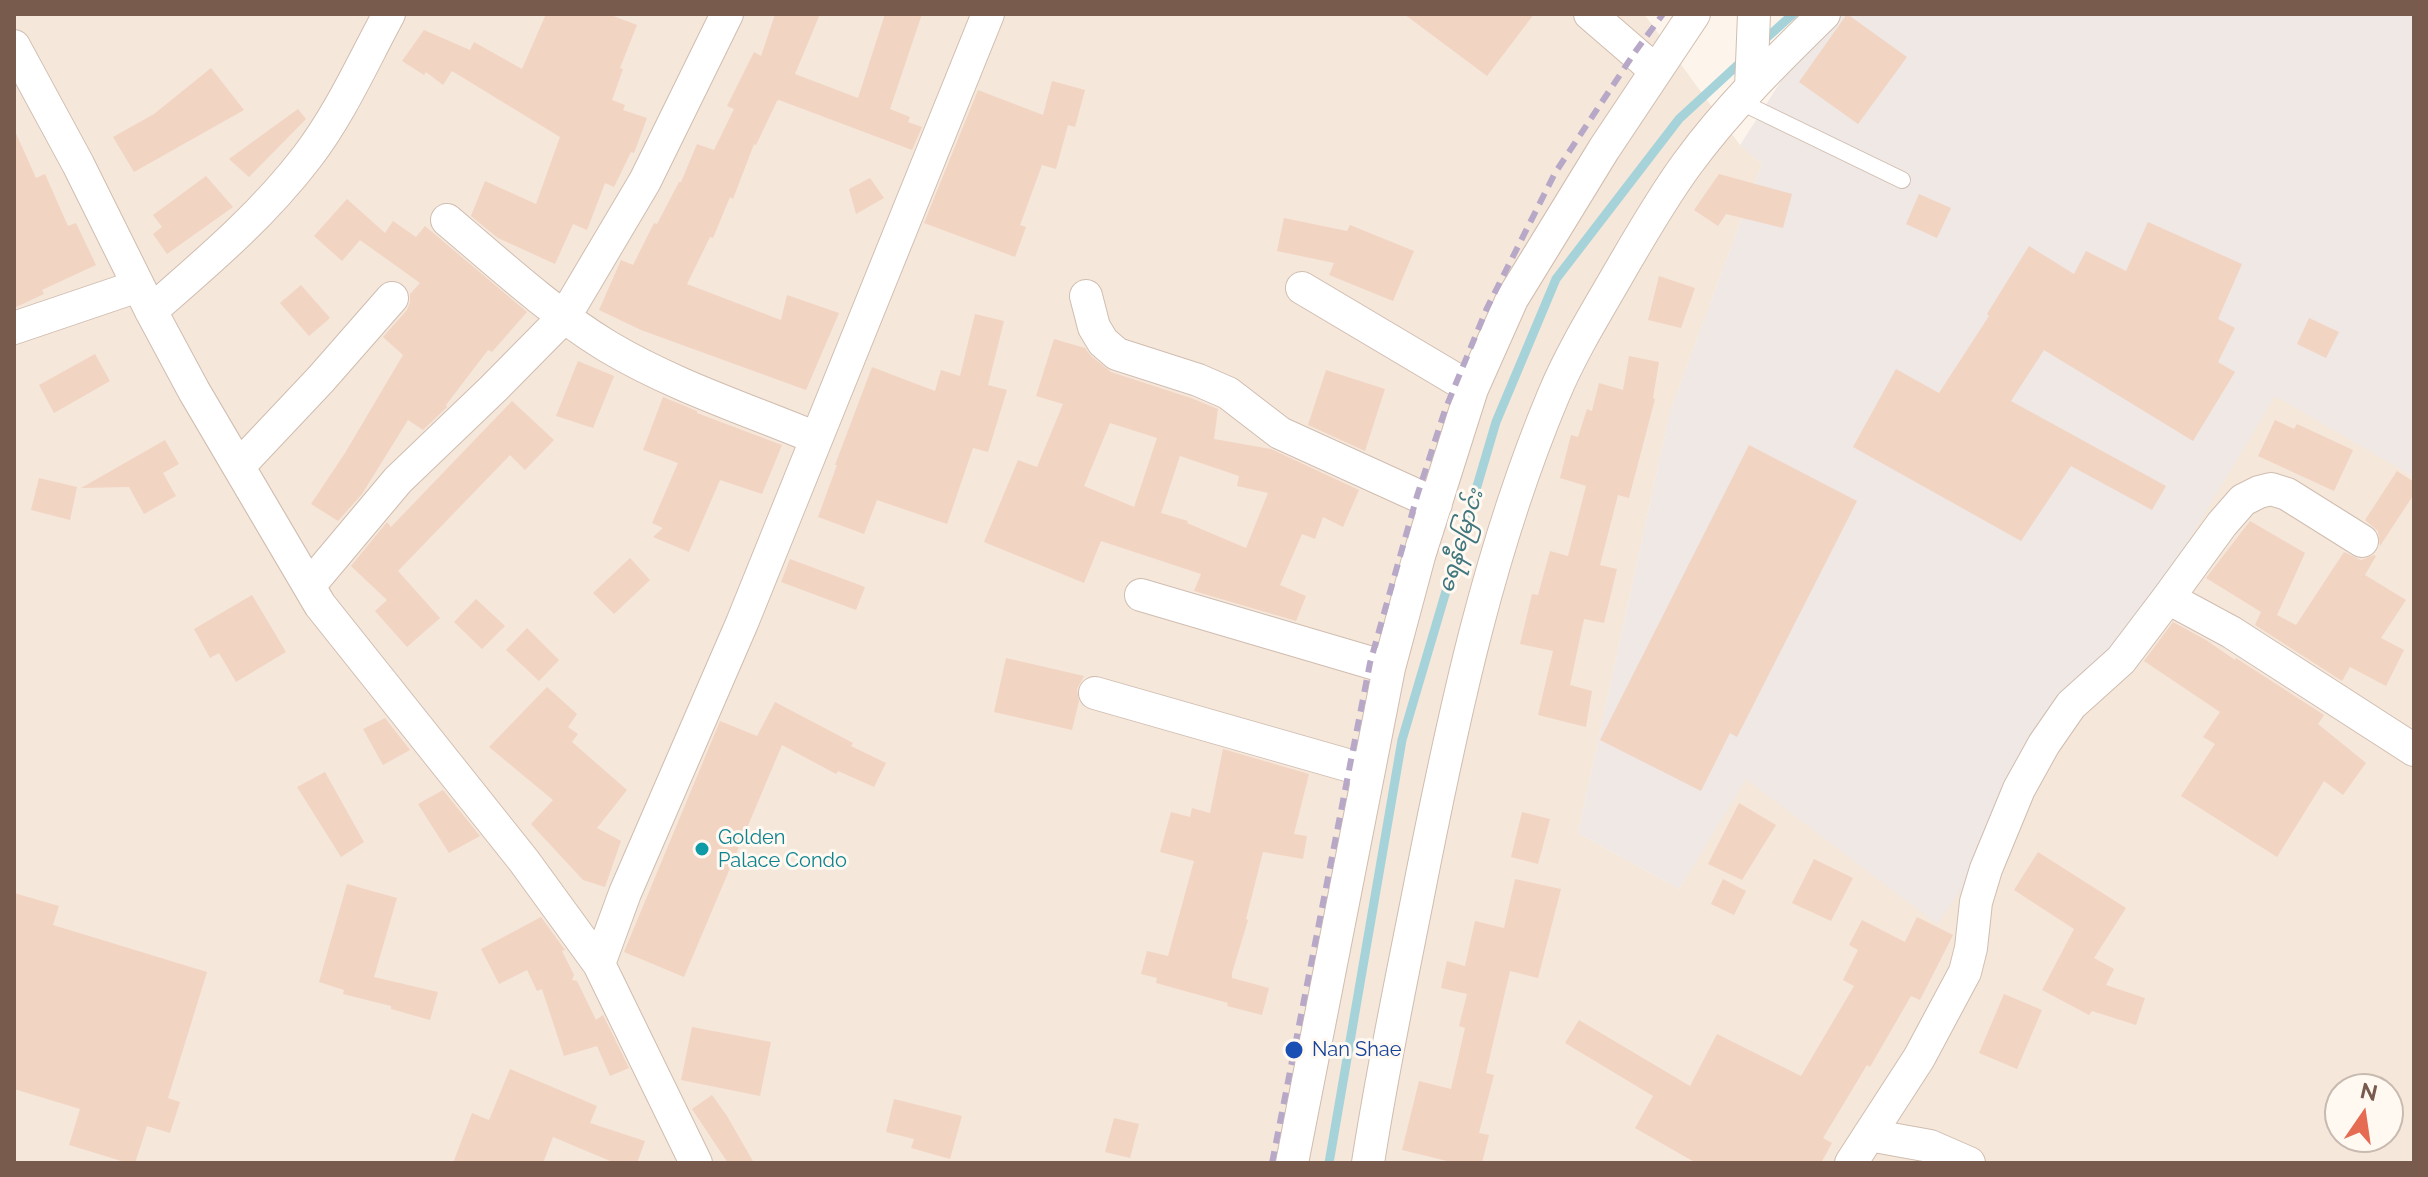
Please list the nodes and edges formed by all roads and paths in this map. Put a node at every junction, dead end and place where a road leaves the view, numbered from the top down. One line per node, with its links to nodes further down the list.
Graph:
1 (389, 14): 16 (street)
2 (727, 14): 17 (street)
3 (988, 14): 20 (street)
4 (1590, 14): 9 (street)
5 (1694, 14): 9 (street)
6 (1754, 14): 10 (street)
7 (1824, 14): 10 (street)
8 (14, 46): 16 (street)
9 (1656, 71): 19 (street)
10 (1748, 85): 11 (lane); 35 (street)
11 (1902, 180)
12 (447, 220): 17 (street)
13 (1302, 288): 19 (street)
14 (1086, 296): 22 (street)
15 (392, 298): 21 (street)
16 (145, 299): 18 (street); 21 (street)
17 (565, 316): 20 (street); 24 (street)
18 (14, 328)
19 (1472, 389): 22 (street)
20 (816, 438): 31 (street)
21 (239, 466): 24 (street)
22 (1436, 504): 27 (street)
23 (2362, 541): 26 (street)
24 (309, 586): 31 (street)
25 (1141, 595): 27 (street)
26 (2168, 598): 29 (street); 32 (street)
27 (1389, 668): 30 (street)
28 (1095, 693): 30 (street)
29 (2414, 750)
30 (1368, 771): 34 (street)
31 (599, 964): 33 (street)
32 (1869, 1135): 36 (street); 37 (street)
33 (696, 1163)
34 (1292, 1163)
35 (1368, 1163)
36 (1851, 1163)
37 (1969, 1163)

